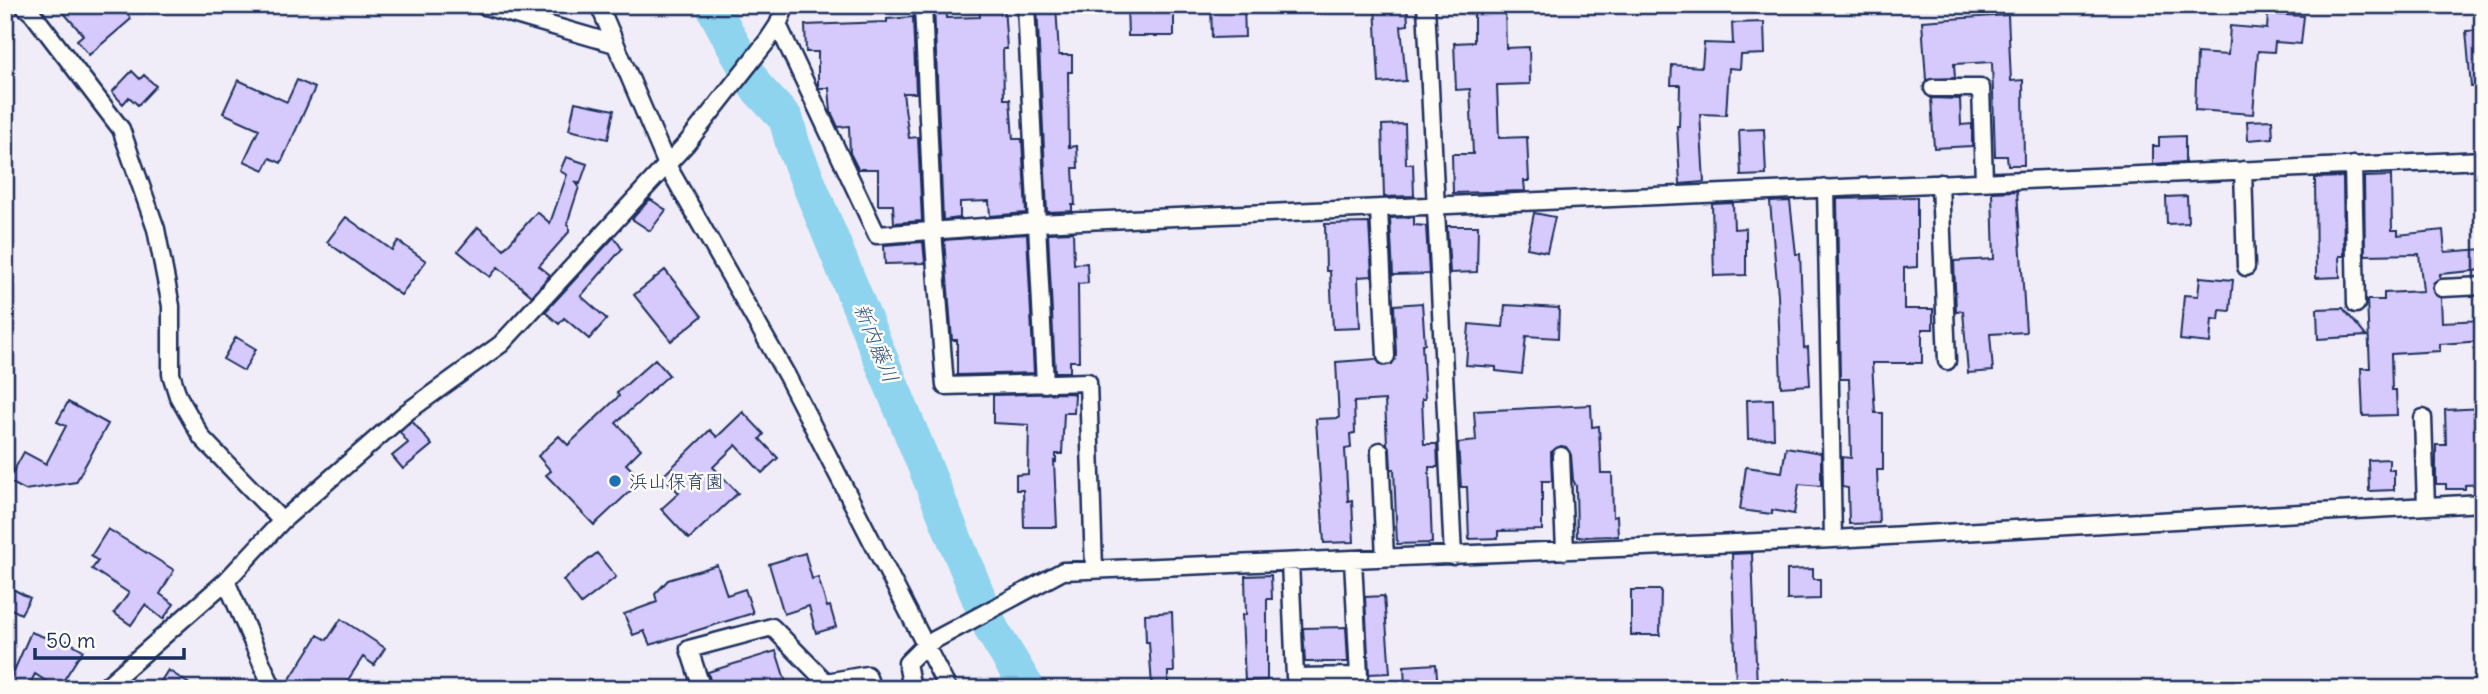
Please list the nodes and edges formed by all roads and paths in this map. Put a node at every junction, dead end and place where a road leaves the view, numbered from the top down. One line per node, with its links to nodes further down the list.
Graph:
1 (23, 5): 34 (street)
2 (481, 5): 9 (street)
3 (599, 5): 9 (street)
4 (786, 5): 8 (street)
5 (923, 5): 21 (street)
6 (1026, 5): 20 (street)
7 (1426, 5): 18 (street)
8 (778, 25): 12 (street); 21 (street)
9 (615, 44): 12 (street)
10 (1933, 88): 15 (street)
11 (2483, 160): 13 (street)
12 (667, 165): 34 (street); 43 (street)
13 (2353, 165): 14 (street); 25 (street)
14 (2243, 170): 15 (street); 22 (street)
15 (1984, 181): 16 (street)
16 (1940, 183): 17 (street); 27 (street)
17 (1826, 188): 18 (street); 35 (street)
18 (1434, 207): 19 (street); 37 (street)
19 (1378, 209): 20 (street); 26 (street)
20 (1037, 222): 21 (street); 28 (street)
21 (933, 230): 28 (street)
22 (2246, 267)
23 (2483, 286): 24 (street)
24 (2442, 288)
25 (2356, 304)
26 (1386, 356)
27 (1947, 361)
28 (1045, 384): 41 (street)
29 (2423, 418): 33 (street)
30 (1380, 452): 38 (street)
31 (1561, 456): 36 (street)
32 (2483, 503): 33 (street)
33 (2426, 506): 35 (street)
34 (282, 521): 42 (street)
35 (1833, 539): 36 (street)
36 (1564, 551): 37 (street)
37 (1453, 556): 38 (street)
38 (1385, 558): 39 (street)
39 (1353, 559): 40 (street); 40 (street)
40 (1290, 562): 41 (street)
41 (1094, 569): 43 (street)
42 (226, 581): 44 (street); 45 (street)
43 (925, 645): 48 (street); 49 (street)
44 (103, 689)
45 (273, 689)
46 (702, 689): 47 (street)
47 (872, 689)
48 (912, 689)
49 (948, 689)

